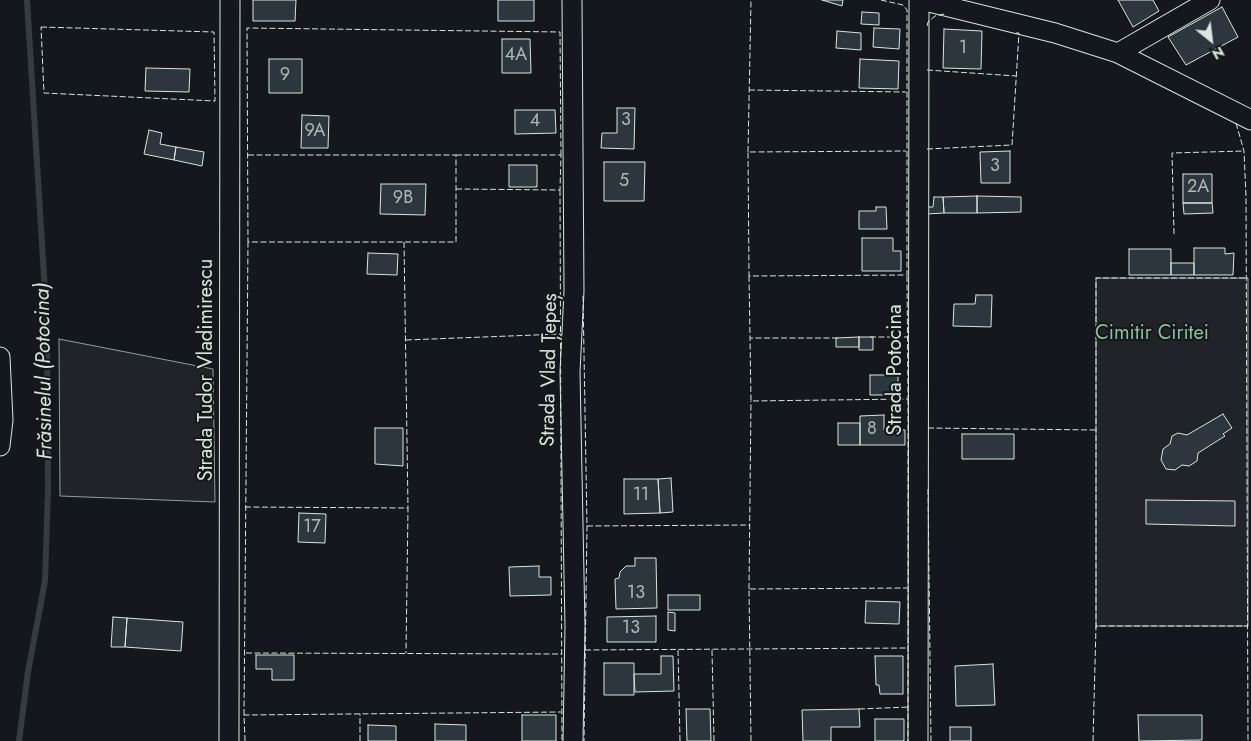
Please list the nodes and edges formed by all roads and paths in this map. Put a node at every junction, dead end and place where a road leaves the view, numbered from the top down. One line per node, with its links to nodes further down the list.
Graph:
1 (230, 0): 9 (street, Strada Tudor Vladimirescu)
2 (572, 0): 10 (street, Strada Vlad Țepeș)
3 (920, 0): 5 (street); 11 (street, Strada Potocina)
4 (1210, 0): 5 (street)
5 (1118, 53): 6 (street)
6 (1251, 120)
7 (0, 358): 8 (street)
8 (0, 446)
9 (229, 741)
10 (574, 741)
11 (918, 741)

